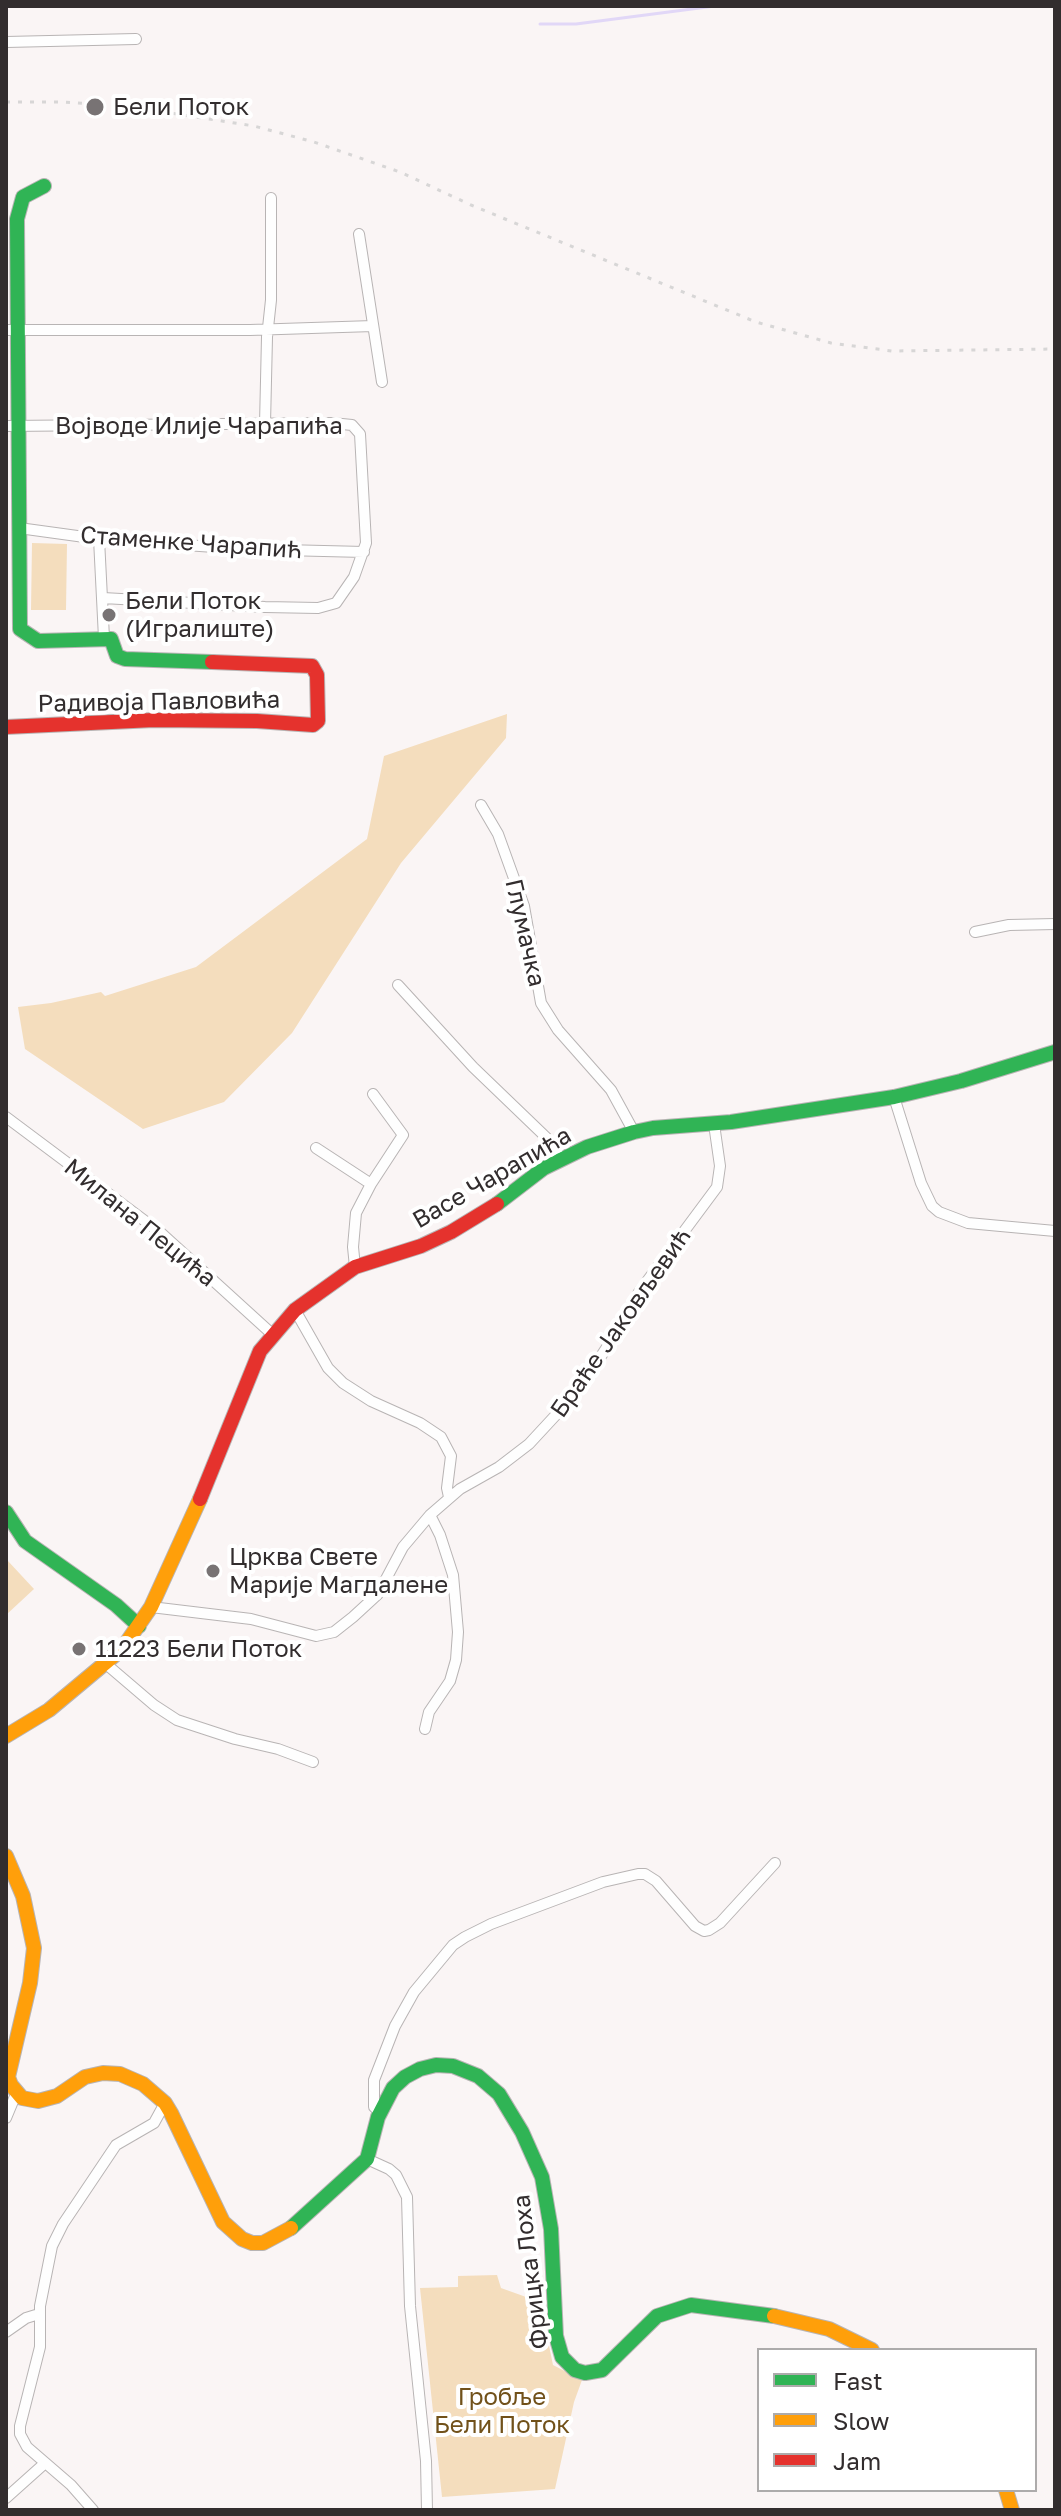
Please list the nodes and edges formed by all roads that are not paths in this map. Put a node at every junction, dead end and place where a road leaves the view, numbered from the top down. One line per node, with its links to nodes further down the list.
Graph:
1 (136, 39): 2 (street)
2 (6, 42)
3 (44, 186): 8 (street)
4 (271, 198): 7 (street)
5 (359, 234): 6 (street)
6 (373, 326): 7 (street); 9 (street)
7 (268, 329): 8 (street); 10 (street)
8 (12, 330): 11 (street)
9 (382, 382)
10 (265, 424): 11 (street, Војводе Илије Чарапића); 14 (street, Војводе Илије Чарапића)
11 (13, 426): 12 (street)
12 (19, 528): 13 (street, Стаменке Чарапић); 16 (street)
13 (99, 539): 14 (street, Стаменке Чарапић); 15 (street)
14 (364, 552): 15 (street, Војводе Илије Чарапића)
15 (103, 598): 16 (street)
16 (104, 638): 17 (street, Радивоја Павловића)
17 (6, 727)
18 (481, 805): 27 (street, Глумачка)
19 (1055, 924): 20 (street)
20 (975, 932)
21 (398, 985): 29 (street)
22 (1055, 1052): 24 (street, Васе Чарапића)
23 (373, 1094): 30 (street)
24 (894, 1097): 26 (street, Васе Чарапића); 31 (street)
25 (6, 1117): 34 (street, Милана Пецића)
26 (714, 1124): 27 (street, Васе Чарапића); 35 (street, Браће Јаковљевић)
27 (634, 1132): 29 (street, Васе Чарапића)
28 (316, 1148): 30 (street)
29 (561, 1159): 32 (street, Васе Чарапића)
30 (371, 1184): 32 (street)
31 (1055, 1231)
32 (355, 1267): 33 (street, Васе Чарапића)
33 (295, 1310): 34 (street, Васе Чарапића); 35 (street)
34 (272, 1334): 38 (street, Васе Чарапића)
35 (449, 1497): 37 (street, Браће Јаковљевић)
36 (6, 1512): 39 (street)
37 (430, 1515): 38 (street, Браће Јаковљевић); 41 (street)
38 (151, 1607): 39 (street, Васе Чарапића)
39 (139, 1626): 40 (street, Васе Чарапића)
40 (106, 1664): 42 (street, Васе Чарапића); 43 (street)
41 (425, 1729)
42 (6, 1736)
43 (313, 1762)
44 (7, 1860): 46 (street)
45 (775, 1863): 48 (street)
46 (16, 2094): 47 (street); 49 (street)
47 (165, 2103): 50 (street); 51 (street)
48 (380, 2111): 50 (street, Фрицка Лоха); 53 (street, Фрицка Лоха)
49 (6, 2118)
50 (367, 2159): 57 (street)
51 (39, 2314): 52 (street); 54 (street)
52 (6, 2332)
53 (868, 2348)
54 (44, 2464): 55 (street); 56 (street)
55 (6, 2498)
56 (93, 2510)
57 (427, 2510)

